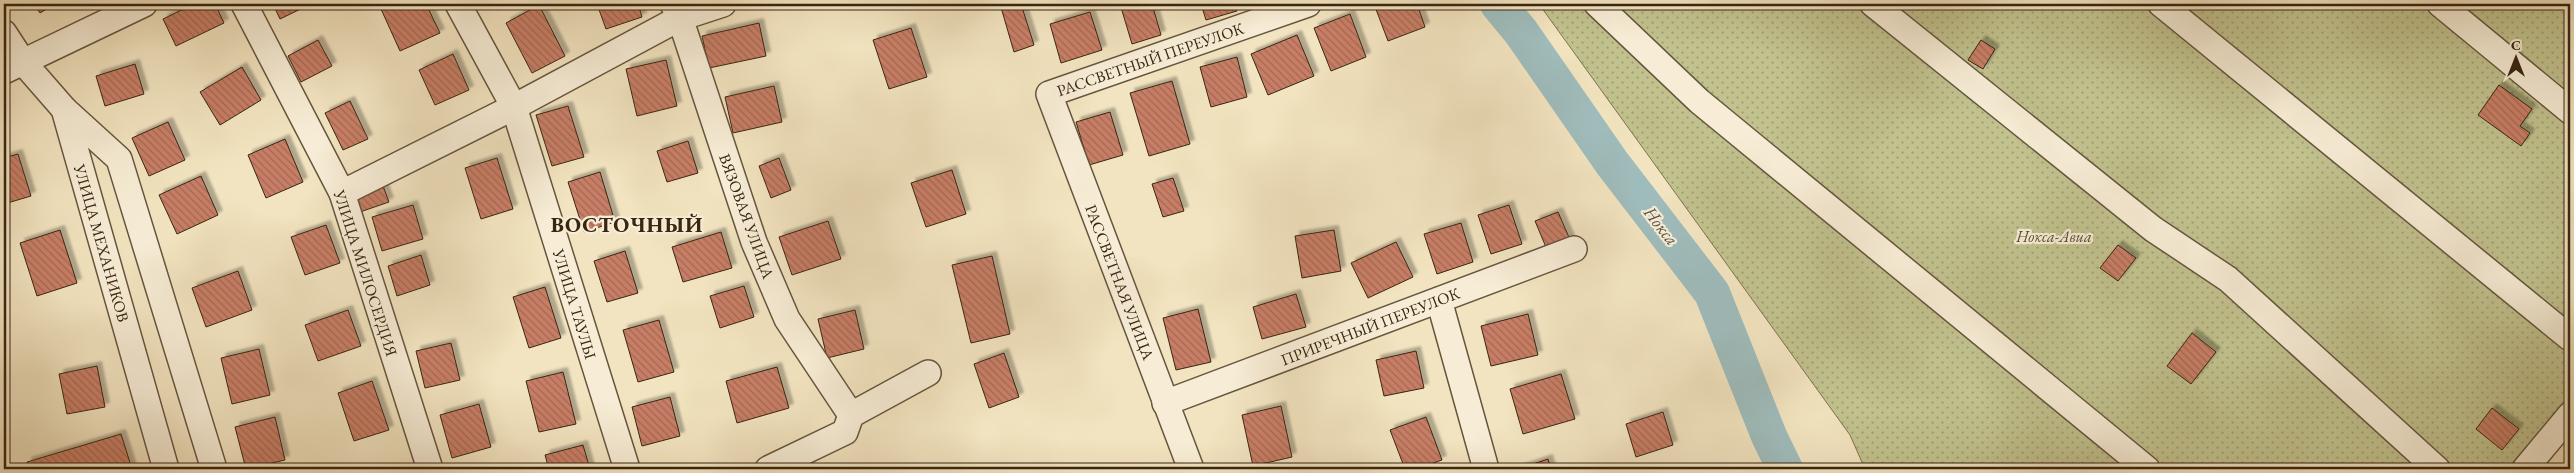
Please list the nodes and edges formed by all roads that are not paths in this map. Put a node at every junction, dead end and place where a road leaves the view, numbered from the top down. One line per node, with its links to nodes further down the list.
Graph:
1 (144, 4): 12 (street)
2 (244, 4): 17 (street, УЛИЦА МИЛОСЕРДИЯ)
3 (458, 4): 14 (street, УЛИЦА ТАУЛЫ)
4 (723, 4): 10 (street)
5 (1308, 4): 13 (street, РАССВЕТНЫЙ ПЕРЕУЛОК)
6 (1598, 4): 33 (street)
7 (1873, 4): 34 (street)
8 (2161, 4): 20 (street)
9 (2440, 4): 16 (street)
10 (676, 11): 14 (street); 23 (street, ВЯЗОВАЯ УЛИЦА)
11 (4, 34): 12 (street, УЛИЦА МЕХАНИКОВ)
12 (14, 66): 15 (street, УЛИЦА МЕХАНИКОВ)
13 (1049, 94): 22 (street, РАССВЕТНАЯ УЛИЦА)
14 (514, 107): 17 (street); 29 (street, УЛИЦА ТАУЛЫ)
15 (64, 109): 26 (street, УЛИЦА МЕХАНИКОВ); 27 (street)
16 (2570, 111)
17 (342, 193): 28 (street, УЛИЦА МИЛОСЕРДИЯ)
18 (1574, 249): 19 (street, ПРИРЕЧНЫЙ ПЕРЕУЛОК)
19 (1439, 300): 22 (street, ПРИРЕЧНЫЙ ПЕРЕУЛОК); 32 (street)
20 (2570, 338)
21 (928, 373): 23 (street)
22 (1165, 403): 31 (street, РАССВЕТНАЯ УЛИЦА)
23 (851, 415): 30 (street)
24 (2570, 415): 35 (street)
25 (2570, 441): 36 (street)
26 (166, 469)
27 (214, 469)
28 (430, 469)
29 (627, 469)
30 (768, 469)
31 (1191, 469)
32 (1486, 469)
33 (2147, 469)
34 (2437, 469)
35 (2525, 469)
36 (2546, 469)

